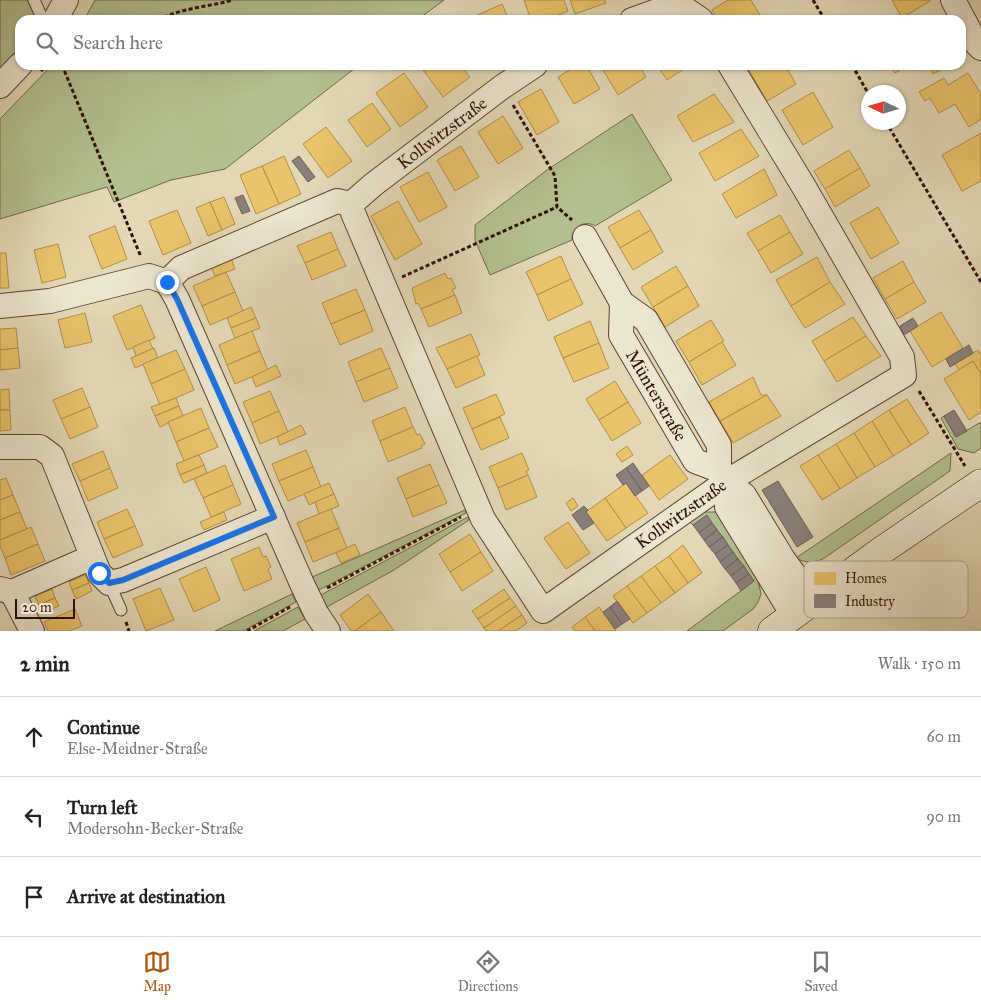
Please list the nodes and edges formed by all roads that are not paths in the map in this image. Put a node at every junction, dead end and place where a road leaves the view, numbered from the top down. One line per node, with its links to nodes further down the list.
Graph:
1 (34, 0): 5 (lane)
2 (66, 0): 6 (street)
3 (953, 0): 8 (street)
4 (694, 10): 7 (street)
5 (41, 15)
6 (58, 15)
7 (646, 15)
8 (961, 15)
9 (966, 24): 10 (street)
10 (981, 48)
11 (15, 70): 14 (street)
12 (528, 70): 15 (street, Kollwitzstraße)
13 (733, 70): 20 (street, Kollwitzstraße)
14 (0, 86)
15 (351, 204): 17 (street); 20 (street, Kollwitzstraße)
16 (585, 237): 20 (street, Münterstraße)
17 (158, 279): 18 (street); 22 (street)
18 (0, 306)
19 (0, 447): 23 (street)
20 (722, 476): 29 (street)
21 (979, 484): 24 (street)
22 (274, 517): 25 (street); 31 (street)
23 (92, 557): 25 (street); 26 (street)
24 (867, 561)
25 (109, 583): 28 (lane)
26 (6, 590): 30 (street)
27 (804, 608): 29 (street)
28 (121, 610)
29 (793, 616)
30 (32, 631)
31 (328, 631)

